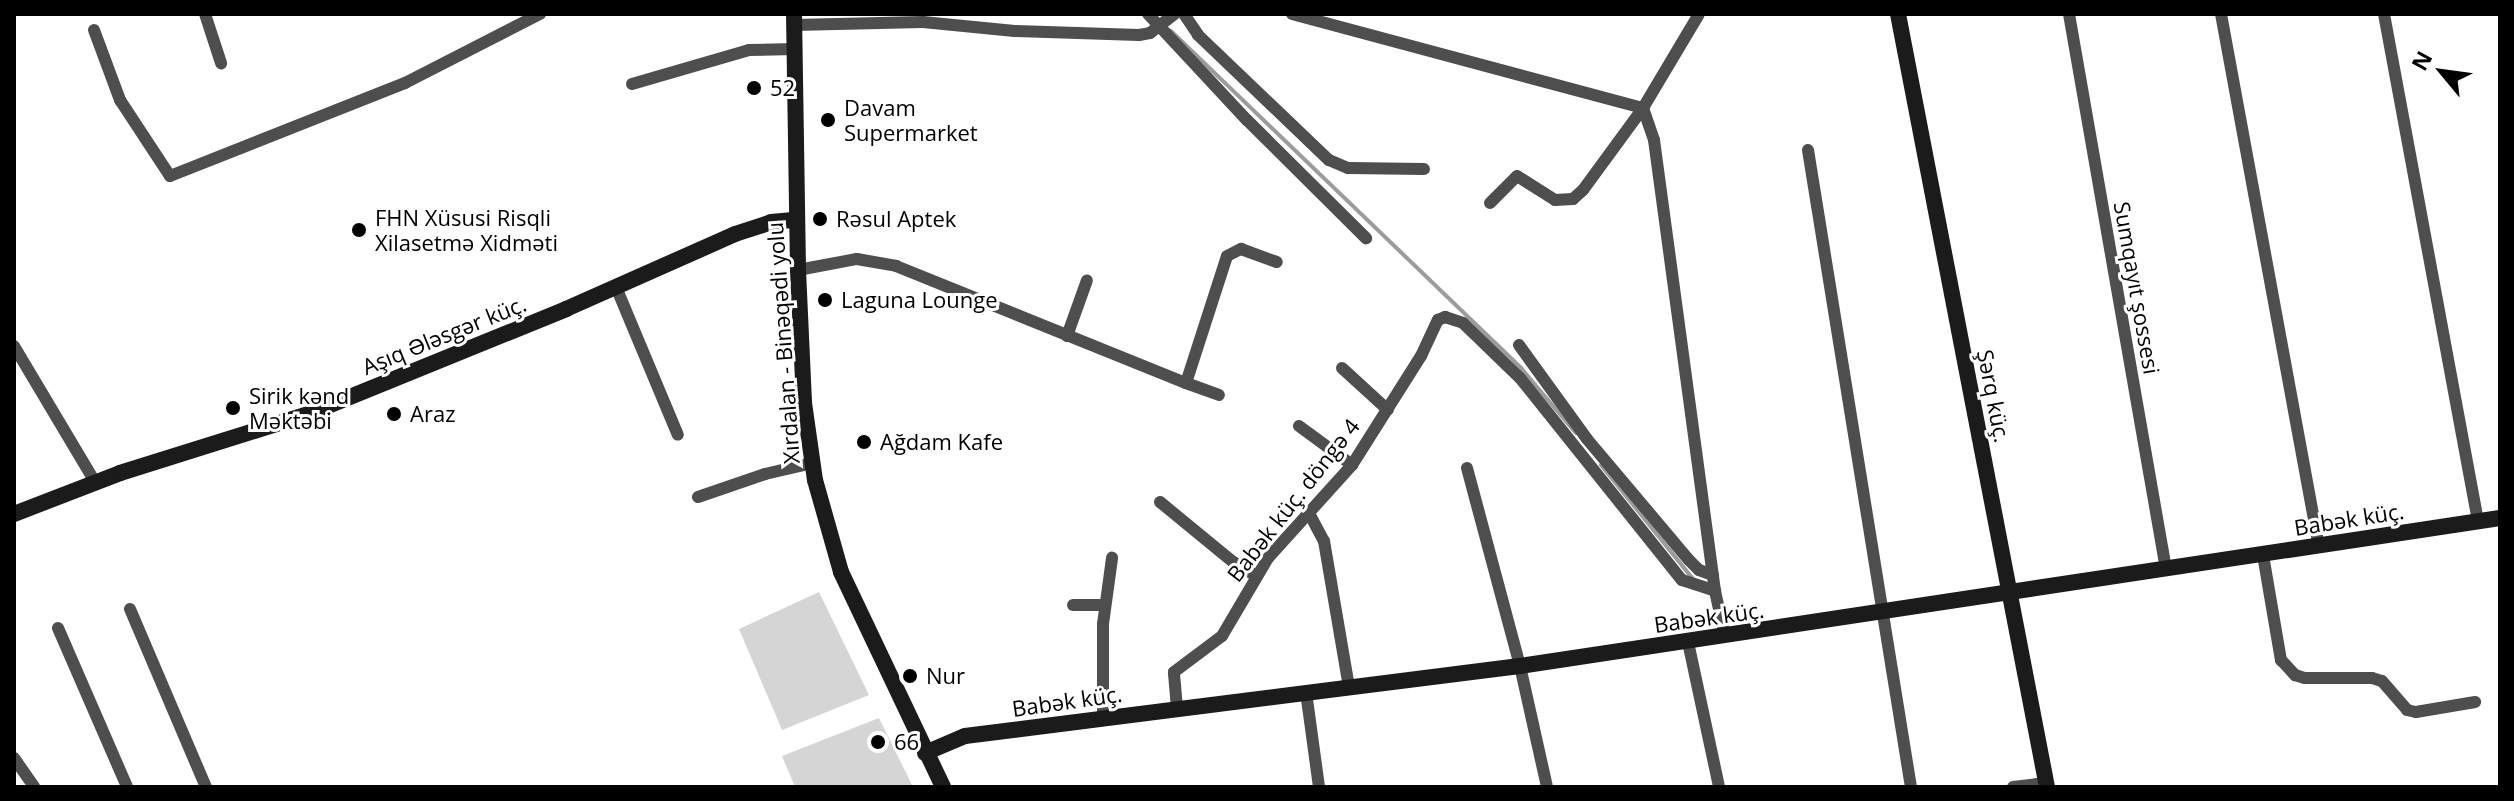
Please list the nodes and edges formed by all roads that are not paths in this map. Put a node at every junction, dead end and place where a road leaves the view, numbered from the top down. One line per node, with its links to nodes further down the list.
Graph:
1 (205, 14): 15 (street)
2 (540, 14): 13 (street)
3 (1148, 14): 12 (street)
4 (1184, 14): 19 (street)
5 (1292, 14): 17 (street)
6 (1699, 14): 17 (street)
7 (1898, 14): 53 (main road, Şərq küç.)
8 (2069, 14): 49 (street, Sumqayıt şossesi)
9 (2221, 14): 46 (street)
10 (2384, 14): 45 (street)
11 (794, 19): 12 (street); 14 (main road, Xırdalan - Binəqədi yolu)
12 (1166, 19): 22 (street)
13 (94, 30)
14 (795, 49): 16 (street); 21 (main road, Xırdalan - Binəqədi yolu)
15 (221, 63)
16 (632, 84)
17 (1643, 108): 20 (street); 51 (street)
18 (1808, 150): 57 (street)
19 (1424, 169)
20 (1490, 203)
21 (796, 220): 24 (main road, Xırdalan - Binəqədi yolu); 26 (main road, Aşıq Ələsgər küç.)
22 (1366, 238)
23 (1277, 262): 31 (street)
24 (798, 270): 27 (street); 36 (main road, Xırdalan - Binəqədi yolu)
25 (1087, 280): 27 (street)
26 (616, 287): 35 (street); 39 (main road, Aşıq Ələsgər küç.)
27 (1067, 336): 31 (street)
28 (1519, 345): 51 (street)
29 (14, 346): 39 (street)
30 (1342, 368): 33 (street)
31 (1186, 383): 32 (street)
32 (1219, 395)
33 (1388, 410): 37 (street, Babək küç. döngə 4); 52 (street, Babək küç. döngə 4)
34 (1299, 426): 37 (street)
35 (678, 435)
36 (812, 463): 40 (street); 67 (main road, Xırdalan - Binəqədi yolu)
37 (1352, 465): 43 (street, Babək küç. döngə 4)
38 (1467, 468): 61 (street)
39 (95, 482): 42 (main road, Aşıq Ələsgər küç.)
40 (698, 497)
41 (1160, 502): 50 (street)
42 (14, 514)
43 (1310, 515): 50 (street, Babək küç. döngə 4); 62 (street)
44 (2500, 518): 45 (main road, Babək küç.)
45 (2478, 521): 46 (main road, Babək küç.)
46 (2319, 547): 47 (main road, Babək küç.)
47 (2263, 555): 49 (main road, Babək küç.); 64 (street)
48 (1112, 558): 55 (street)
49 (2166, 569): 53 (main road, Babək küç.)
50 (1255, 575): 65 (street, Babək küç. döngə 4)
51 (1713, 575): 52 (street)
52 (1715, 591): 59 (street)
53 (2010, 593): 57 (main road, Babək küç.); 69 (main road, Şərq küç.)
54 (1073, 605): 55 (street)
55 (1105, 605): 66 (street)
56 (130, 609): 72 (street)
57 (1882, 614): 59 (main road, Babək küç.); 77 (street)
58 (58, 628): 71 (street)
59 (1725, 636): 60 (main road, Babək küç.)
60 (1688, 642): 61 (main road, Babək küç.); 76 (street)
61 (1520, 666): 62 (main road, Babək küç.); 75 (street)
62 (1349, 687): 63 (main road, Babək küç.)
63 (1306, 692): 65 (main road, Babək küç.); 74 (street)
64 (2475, 702)
65 (1177, 708): 66 (main road, Babək küç.)
66 (1103, 718): 67 (main road, Babək küç.)
67 (925, 753): 73 (main road, Xırdalan - Binəqədi yolu)
68 (14, 758): 70 (street)
69 (2047, 785): 78 (street)
70 (34, 787)
71 (127, 787)
72 (206, 787)
73 (943, 787)
74 (1319, 787)
75 (1547, 787)
76 (1719, 787)
77 (1911, 787)
78 (2013, 787)

